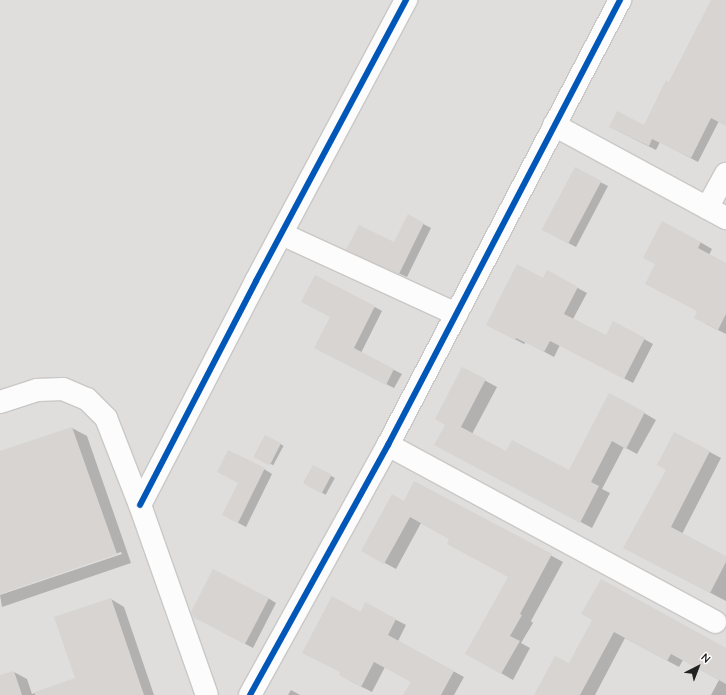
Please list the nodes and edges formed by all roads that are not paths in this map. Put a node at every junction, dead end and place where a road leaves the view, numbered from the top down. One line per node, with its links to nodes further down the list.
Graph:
1 (406, 0): 6 (street)
2 (620, 0): 3 (street)
3 (554, 125): 5 (street); 7 (street)
4 (726, 174): 5 (street)
5 (717, 213)
6 (282, 234): 7 (street); 10 (street)
7 (456, 314): 9 (street)
8 (0, 402): 10 (street)
9 (388, 445): 11 (street); 13 (street)
10 (140, 505): 12 (street)
11 (715, 622)
12 (206, 695)
13 (250, 695)

